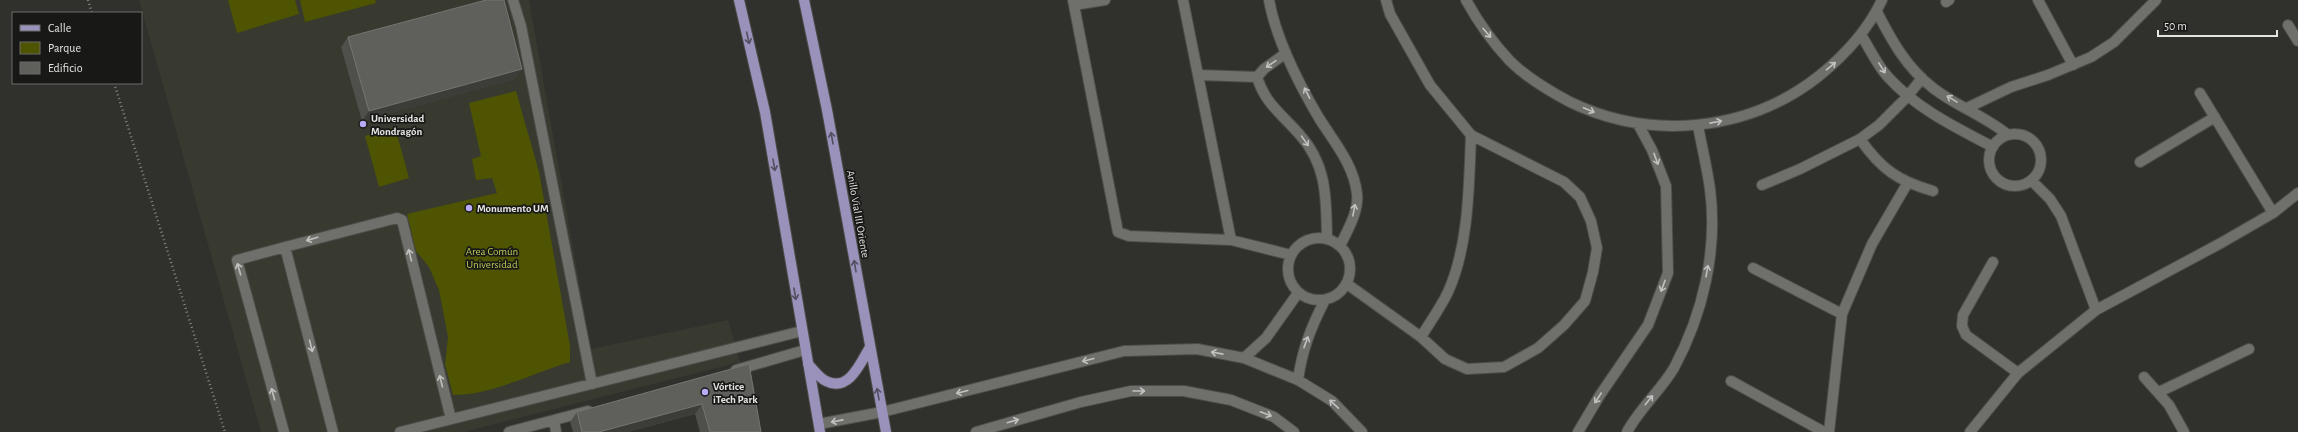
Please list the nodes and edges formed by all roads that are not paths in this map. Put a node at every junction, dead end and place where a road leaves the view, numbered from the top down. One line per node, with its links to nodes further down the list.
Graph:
1 (513, 0): 63 (street)
2 (739, 0): 51 (main road, one-way to 51)
3 (804, 0): 53 (main road, Anillo Vial III Oriente, one-way to 3)
4 (1105, 0): 12 (street)
5 (1183, 0): 19 (street)
6 (1269, 0): 17 (street)
7 (1386, 0): 28 (street)
8 (1466, 0): 26 (street, one-way to 26)
9 (1882, 0): 13 (street)
10 (2038, 0): 18 (street)
11 (2156, 0): 18 (street)
12 (1073, 3): 40 (street)
13 (1877, 12): 15 (street); 21 (street)
14 (2288, 25): 16 (street)
15 (1861, 35): 23 (street, one-way to 23); 27 (street, one-way to 15)
16 (2298, 41)
17 (1286, 53): 20 (street, one-way to 20); 41 (street, one-way to 17)
18 (2073, 64): 24 (street)
19 (1199, 75): 20 (street); 40 (street)
20 (1258, 77): 39 (street, one-way to 39)
21 (1922, 78): 23 (street); 24 (street, one-way to 21)
22 (2200, 93): 25 (street)
23 (1907, 96): 30 (street); 31 (street)
24 (1967, 108): 29 (street)
25 (2215, 117): 32 (street); 38 (street)
26 (1638, 124): 27 (street); 79 (street, one-way to 79)
27 (1698, 126): 80 (street, one-way to 27)
28 (1471, 135): 52 (street); 52 (street)
29 (2008, 135): 31 (street); 33 (street)
30 (1860, 139): 34 (street); 35 (street)
31 (1993, 147): 33 (street)
32 (2140, 162)
33 (2032, 181): 49 (street)
34 (1907, 184): 36 (street); 50 (street)
35 (1762, 185)
36 (1933, 191)
37 (2298, 192): 38 (street)
38 (2272, 213): 49 (street)
39 (1327, 239): 41 (street); 43 (street)
40 (1231, 240): 43 (street)
41 (1340, 246): 46 (street)
42 (286, 247): 67 (street, one-way to 42); 70 (street, one-way to 42); 71 (street, one-way to 71)
43 (1291, 255): 47 (street)
44 (1993, 262): 59 (street)
45 (1753, 268): 50 (street)
46 (1347, 284): 48 (street); 52 (street)
47 (1298, 293): 48 (street); 56 (street)
48 (1325, 300): 61 (street, one-way to 48)
49 (2096, 310): 59 (street)
50 (1842, 314): 82 (street)
51 (802, 331): 55 (main road); 63 (street)
52 (1421, 337)
53 (870, 347): 57 (main road); 66 (main road, Anillo Vial III Oriente, one-way to 53)
54 (2249, 349): 64 (street)
55 (805, 350): 57 (main road); 58 (street)
56 (1244, 358): 61 (street); 66 (street, one-way to 66)
57 (808, 364): 69 (main road)
58 (729, 372)
59 (2018, 373): 83 (street)
60 (2144, 377): 64 (street)
61 (1298, 380): 78 (street, one-way to 61)
62 (1731, 381): 81 (street)
63 (592, 384): 67 (street)
64 (2159, 392): 84 (street)
65 (600, 407): 68 (street)
66 (882, 412): 69 (street, one-way to 69); 75 (main road, Anillo Vial III Oriente)
67 (451, 419): 72 (street)
68 (554, 420): 73 (street); 74 (street)
69 (819, 428)
70 (284, 432)
71 (333, 432)
72 (400, 432)
73 (509, 432)
74 (556, 432)
75 (886, 432)
76 (976, 432): 77 (street, one-way to 77)
77 (1294, 432)
78 (1362, 432)
79 (1578, 432)
80 (1627, 432)
81 (1824, 432)
82 (1829, 432)
83 (1970, 432)
84 (2184, 432)

